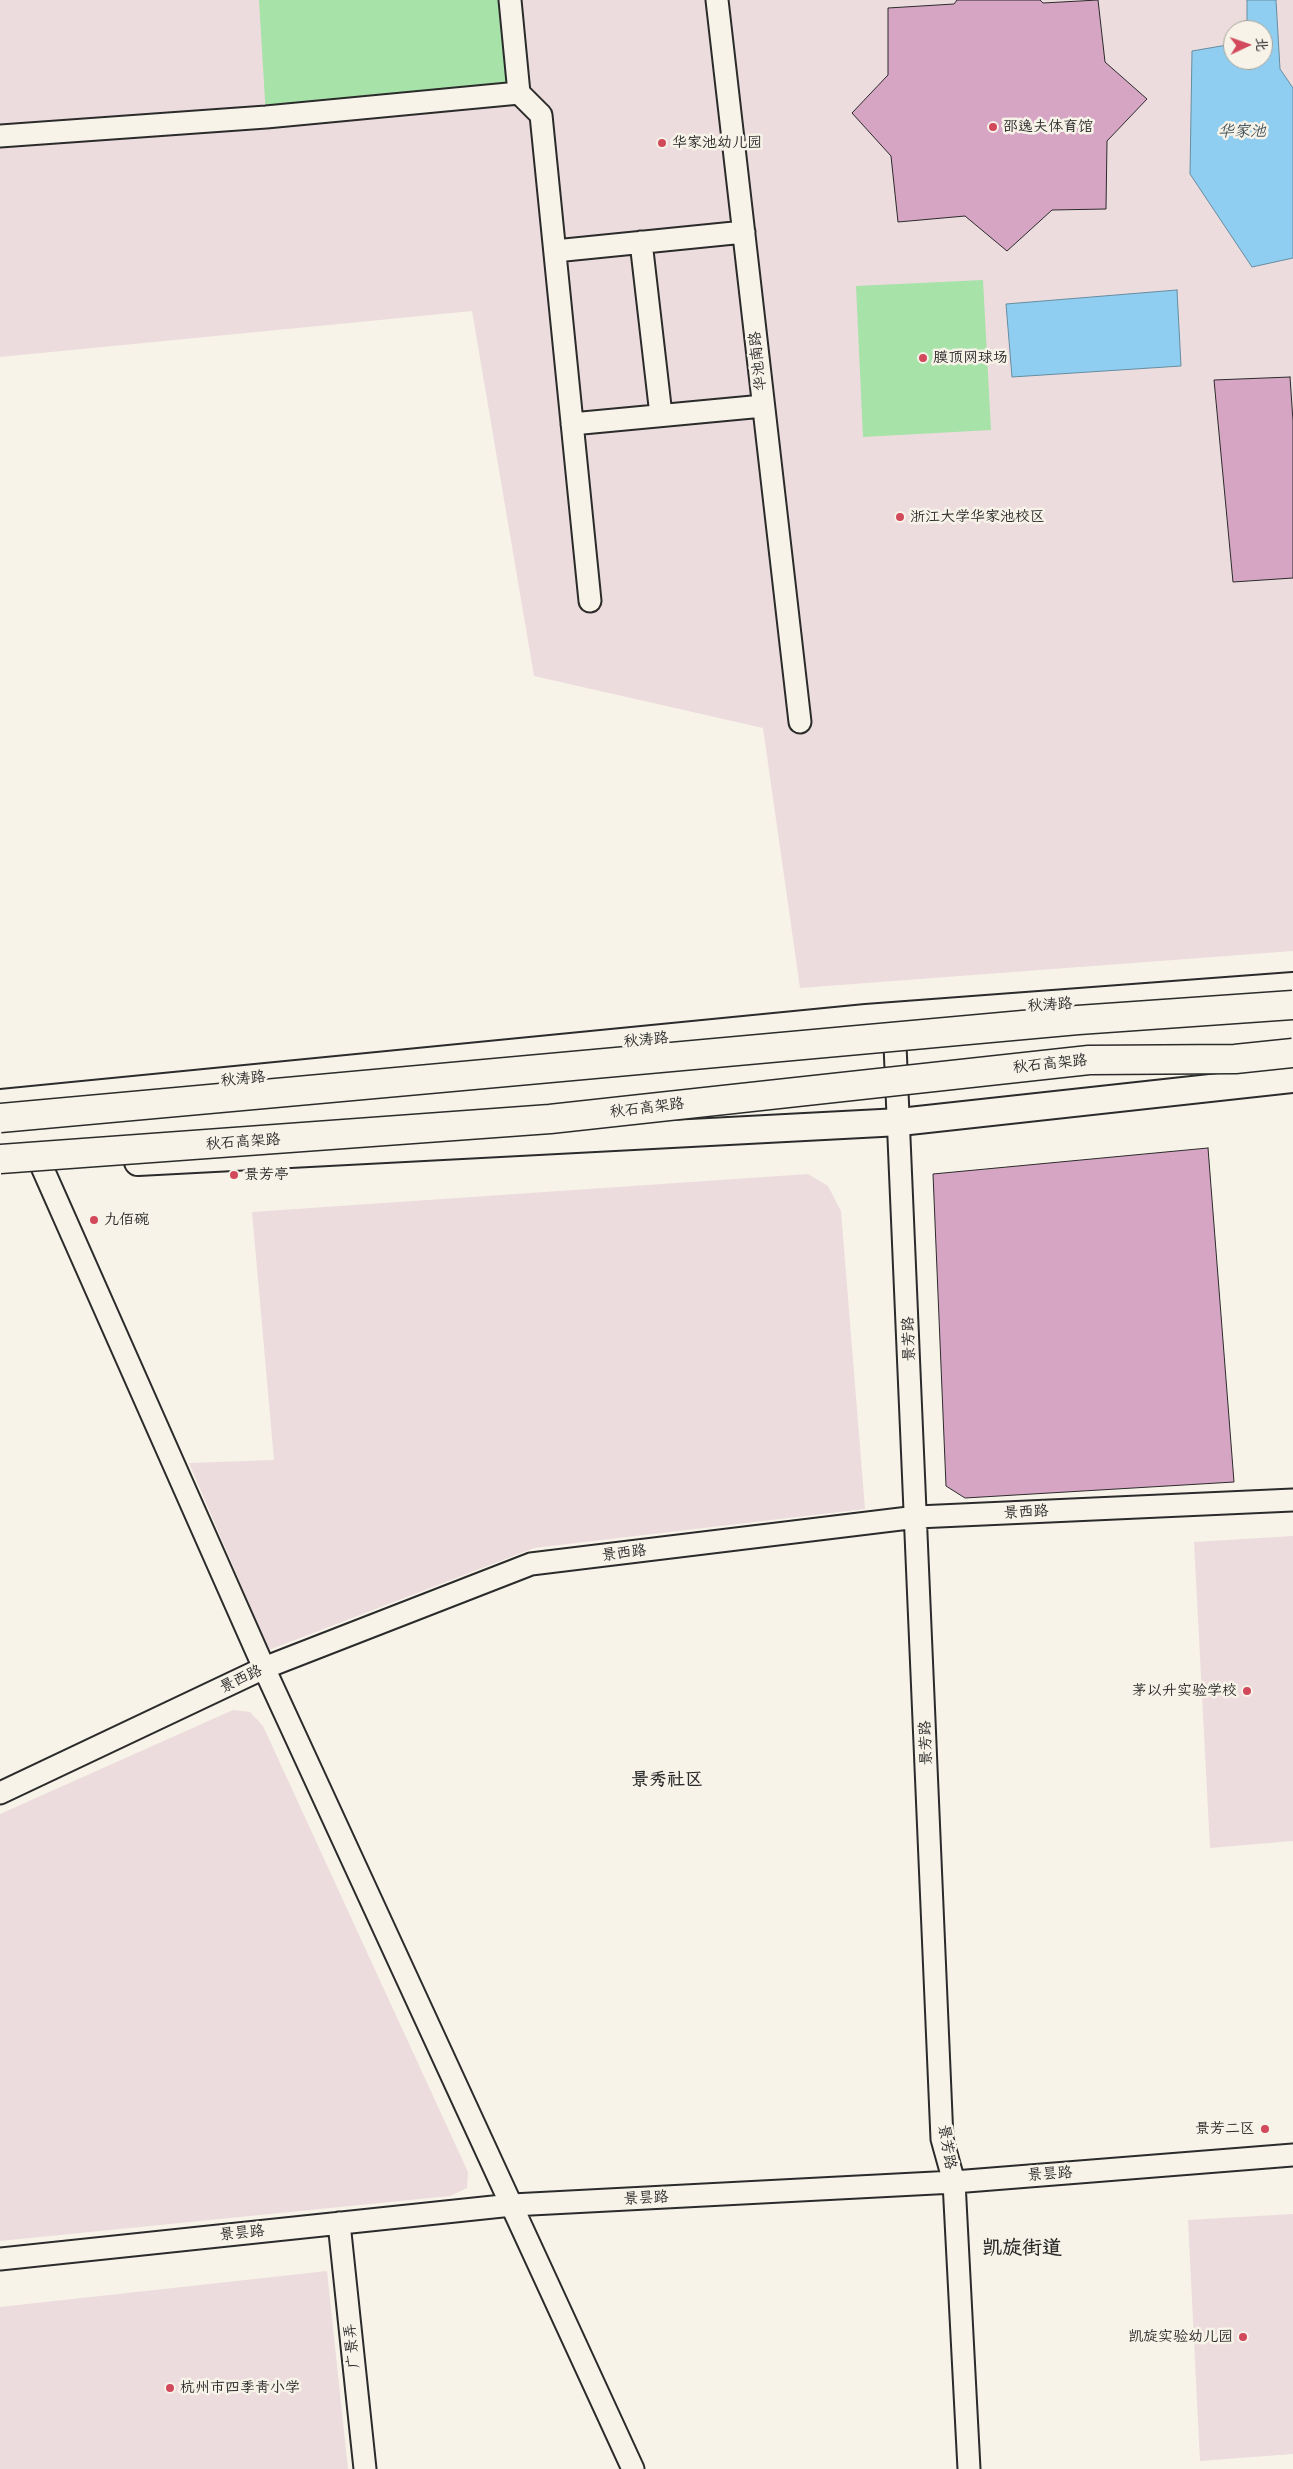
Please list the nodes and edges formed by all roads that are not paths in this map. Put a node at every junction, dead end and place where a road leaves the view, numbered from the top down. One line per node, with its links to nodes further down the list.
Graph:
1 (510, 0): 3 (street)
2 (717, 0): 5 (street, 华池南路)
3 (518, 93): 4 (street); 7 (street)
4 (0, 136)
5 (744, 232): 6 (street); 8 (street, 华池南路)
6 (641, 242): 7 (street); 9 (street)
7 (555, 251): 10 (street)
8 (763, 406): 9 (street); 12 (street, 华池南路)
9 (662, 415): 10 (street)
10 (572, 424): 11 (street)
11 (590, 601)
12 (800, 722)
13 (1293, 986): 15 (main road, 秋涛路)
14 (1293, 1005): 19 (highway, bridge)
15 (894, 1016): 18 (main road, 秋涛路); 20 (street, 景芳路)
16 (1293, 1053): 21 (highway, 秋石高架路, bridge)
17 (1293, 1079): 20 (main road)
18 (0, 1103)
19 (0, 1118)
20 (900, 1122): 22 (main road); 25 (street, 景芳路)
21 (0, 1159)
22 (42, 1167): 23 (main road); 26 (street)
23 (0, 1171)
24 (1293, 1500): 25 (street, 景西路)
25 (917, 1517): 26 (street, 景西路); 29 (street, 景芳路)
26 (264, 1668): 27 (street, 景西路); 30 (street)
27 (0, 1793)
28 (1293, 2155): 29 (street, 景昙路)
29 (954, 2182): 30 (street, 景昙路); 35 (street, 景芳路)
30 (512, 2205): 31 (street, 景昙路); 34 (street)
31 (339, 2223): 32 (street, 景昙路); 33 (street, 广景弄)
32 (0, 2259)
33 (365, 2469)
34 (634, 2469)
35 (969, 2469)

